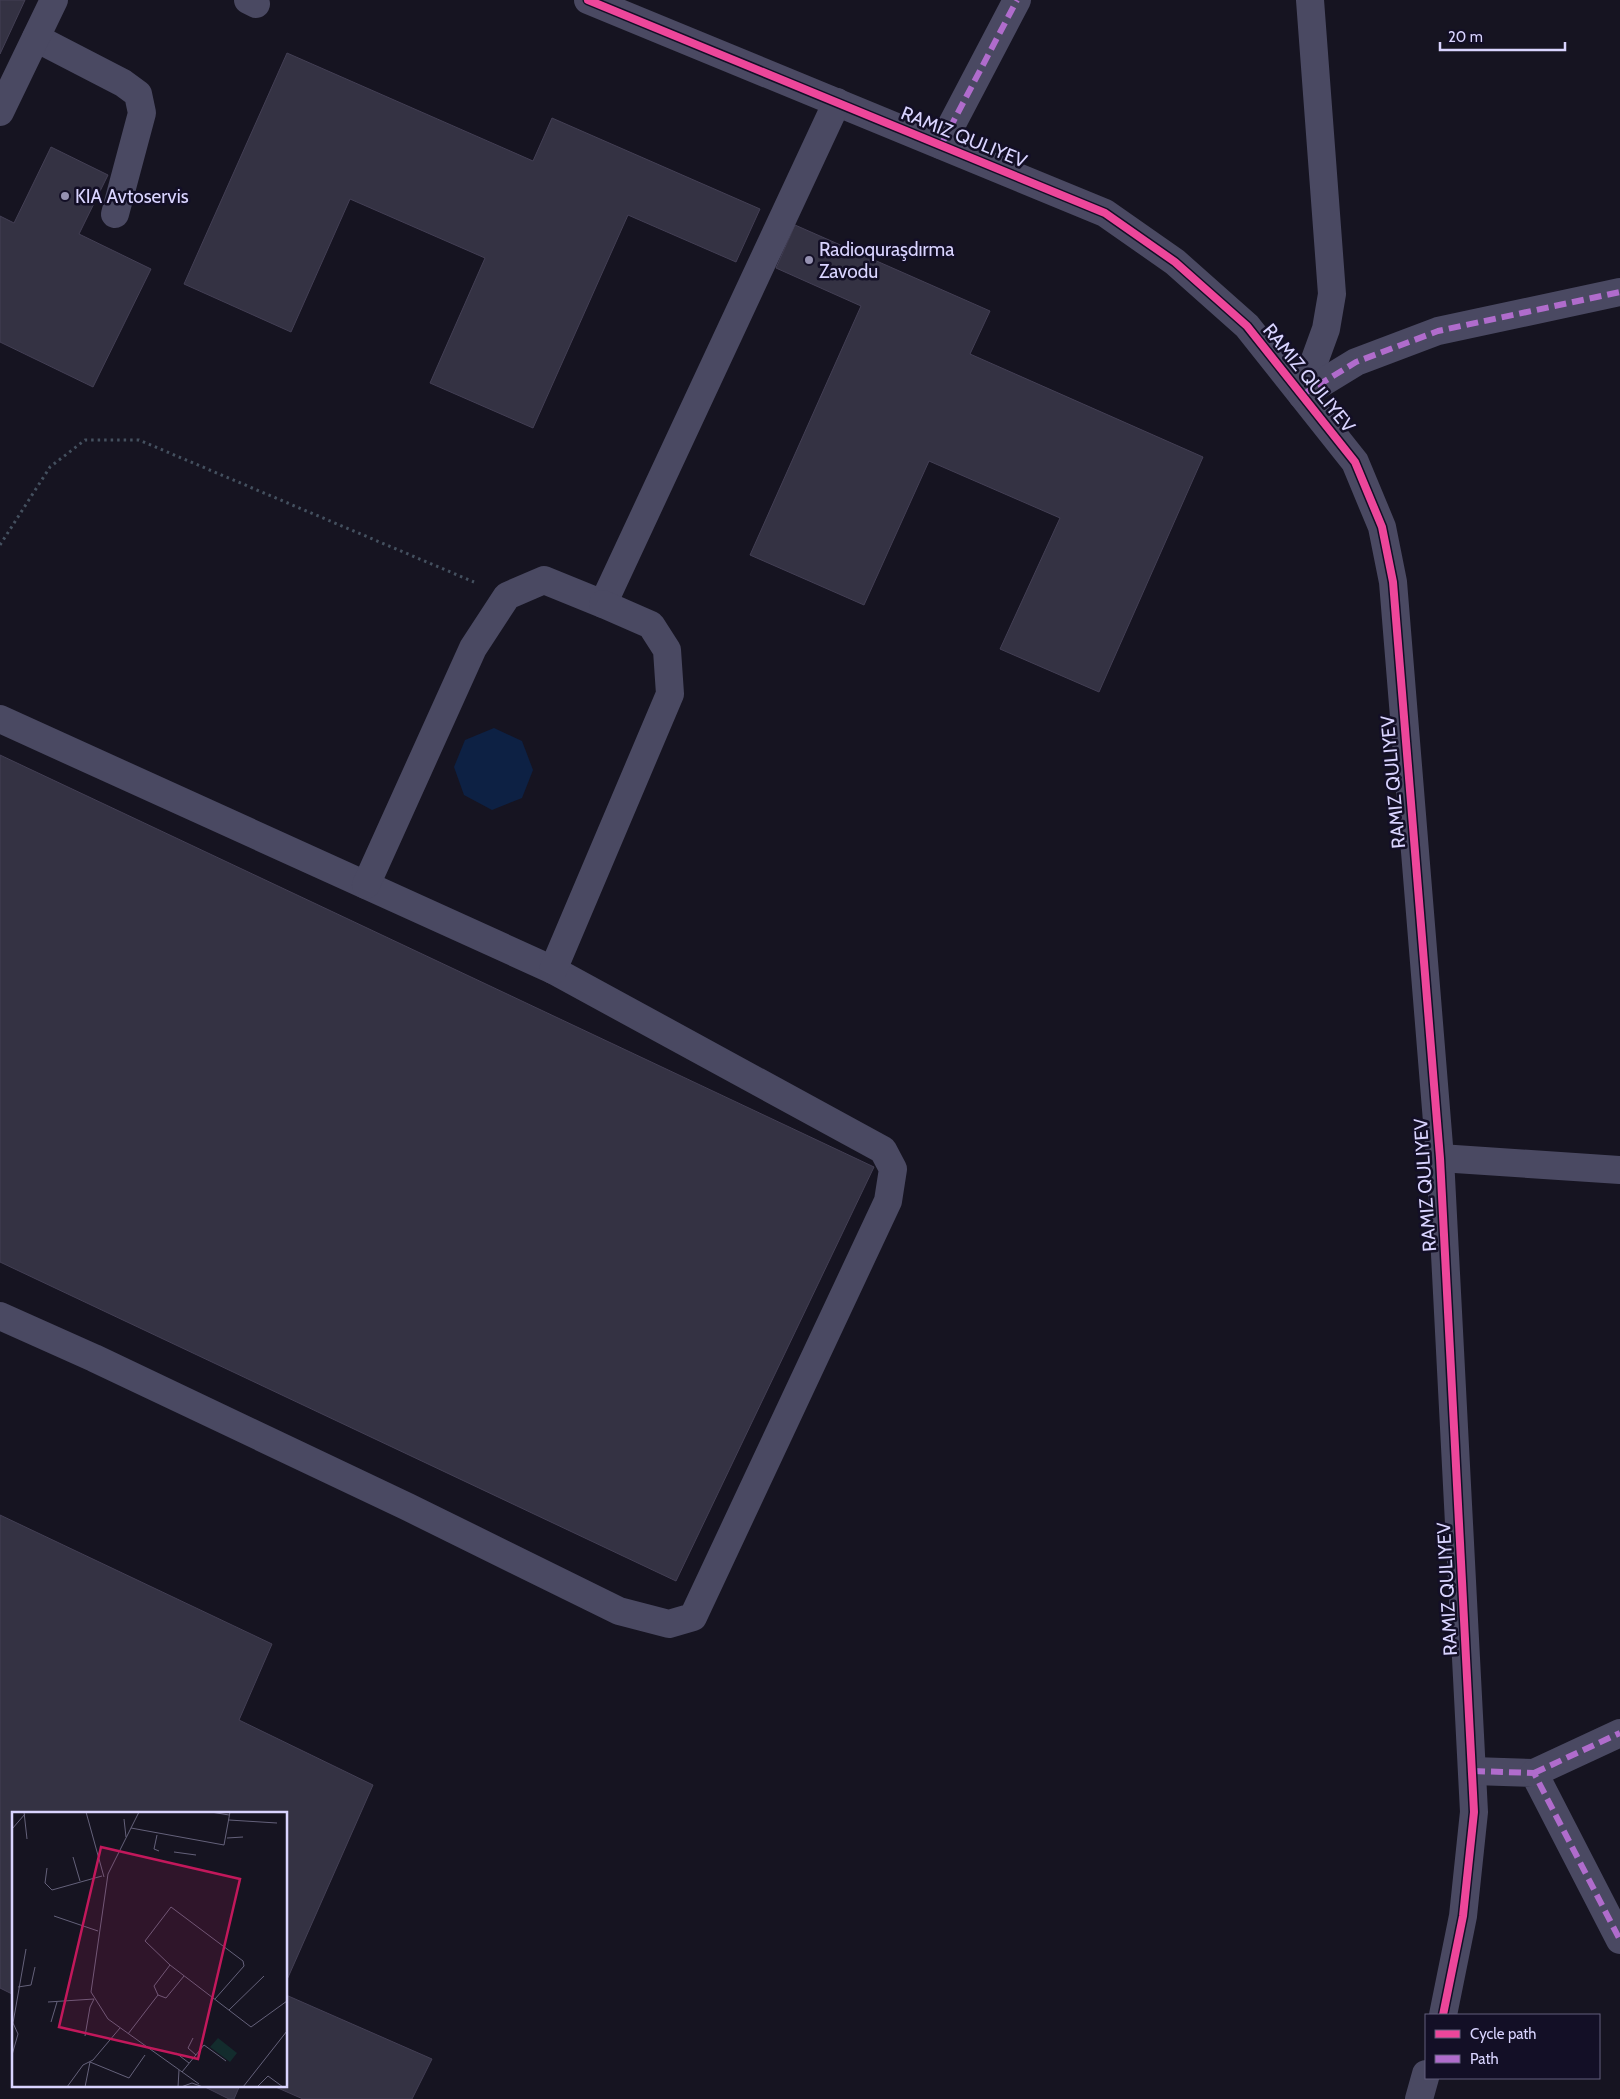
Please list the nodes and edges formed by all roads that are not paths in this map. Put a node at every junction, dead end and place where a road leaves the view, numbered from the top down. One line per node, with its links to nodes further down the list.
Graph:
1 (54, 0): 5 (street)
2 (588, 0): 6 (street, RAMIZ QULIYEV)
3 (1017, 0): 8 (street)
4 (1310, 0): 11 (street)
5 (36, 38): 7 (street); 9 (street)
6 (837, 102): 8 (street, RAMIZ QULIYEV); 12 (street)
7 (0, 112)
8 (941, 145): 11 (street, RAMIZ QULIYEV)
9 (115, 214)
10 (1620, 292): 11 (street)
11 (1302, 395): 16 (street, RAMIZ QULIYEV)
12 (603, 604): 14 (street); 15 (street)
13 (0, 719): 14 (street)
14 (366, 885): 15 (street)
15 (553, 970): 18 (street)
16 (1440, 1158): 17 (street); 20 (street, RAMIZ QULIYEV)
17 (1620, 1170)
18 (0, 1316)
19 (1620, 1732): 21 (street)
20 (1473, 1771): 21 (street); 23 (street, RAMIZ QULIYEV)
21 (1534, 1773): 22 (street)
22 (1620, 1940)
23 (1443, 2014)
24 (1425, 2078): 25 (street)
25 (1419, 2099)

